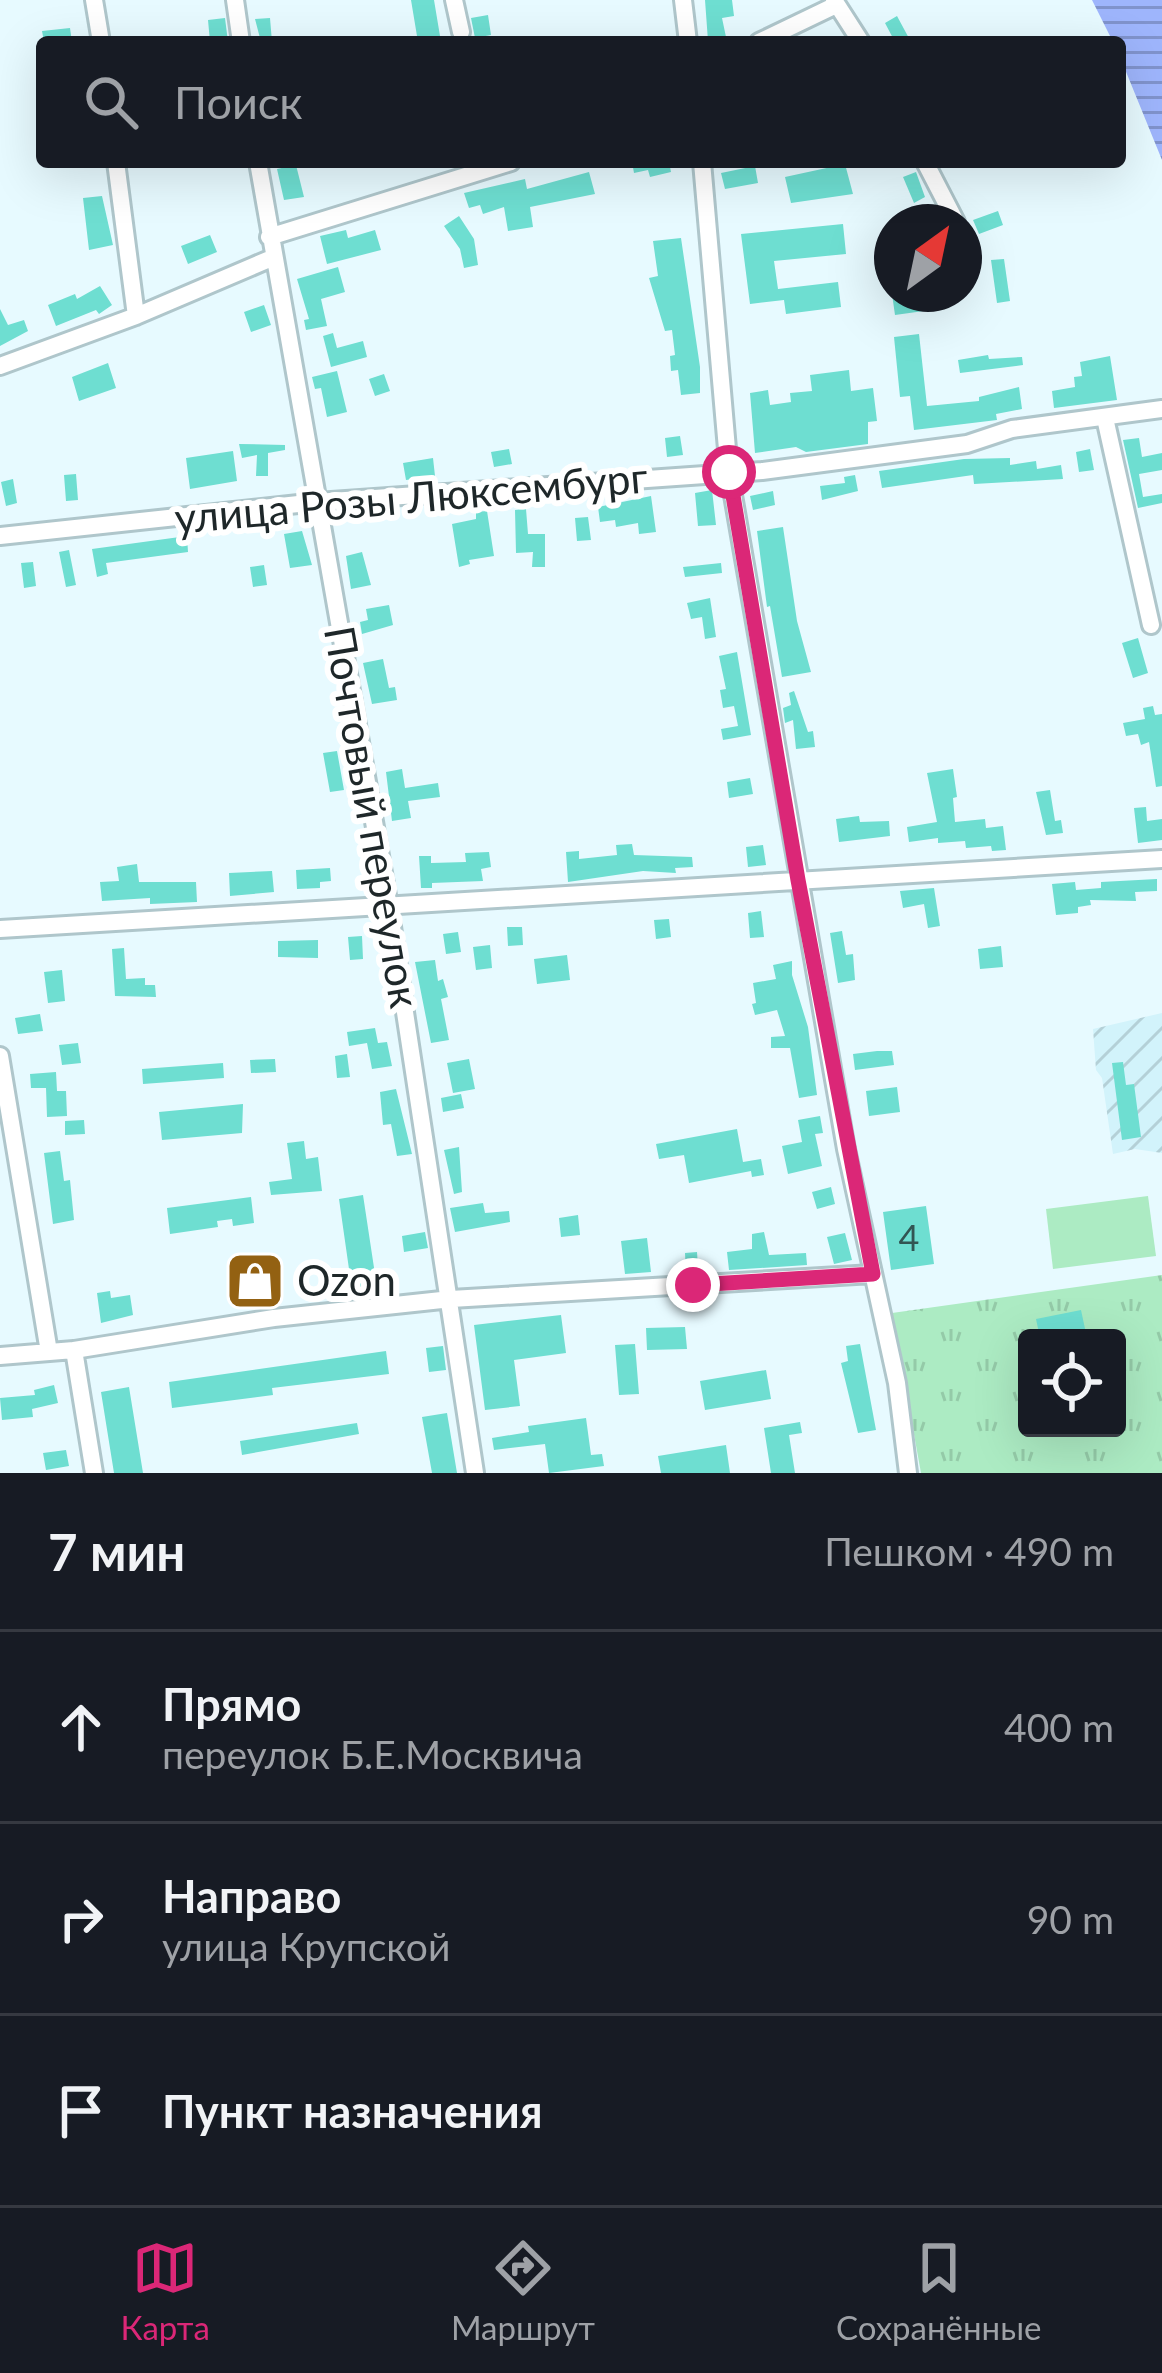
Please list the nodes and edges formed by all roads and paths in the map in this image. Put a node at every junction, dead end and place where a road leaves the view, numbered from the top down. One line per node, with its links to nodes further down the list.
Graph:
1 (94, 0): 7 (street)
2 (235, 0): 8 (street)
3 (454, 0): 6 (street)
4 (683, 0): 9 (street)
5 (835, 2): 10 (street); 11 (street)
6 (461, 32)
7 (100, 36)
8 (240, 36)
9 (687, 36)
10 (770, 36)
11 (857, 36)
12 (117, 168): 20 (street)
13 (259, 168): 18 (street, Почтовый переулок)
14 (492, 168): 18 (street)
15 (703, 168): 24 (street)
16 (928, 168): 17 (street)
17 (947, 204)
18 (268, 237): 19 (street, Почтовый переулок)
19 (272, 258): 20 (street); 25 (street, Почтовый переулок)
20 (136, 316): 21 (street)
21 (0, 366)
22 (1162, 409): 23 (street, улица Розы Люксембург)
23 (1105, 418): 24 (street, улица Розы Люксембург); 27 (street)
24 (729, 472): 25 (street, улица Розы Люксембург); 29 (street)
25 (317, 502): 26 (street, улица Розы Люксембург); 30 (street, Почтовый переулок)
26 (0, 536)
27 (1151, 625)
28 (1162, 859): 29 (street)
29 (798, 880): 30 (street); 33 (street)
30 (389, 907): 31 (street); 34 (street, Почтовый переулок)
31 (0, 929)
32 (0, 1056): 36 (street)
33 (873, 1274): 34 (street); 40 (street)
34 (451, 1299): 35 (street); 39 (street, Почтовый переулок)
35 (74, 1350): 36 (street); 38 (street)
36 (49, 1352): 37 (street)
37 (0, 1356)
38 (94, 1473)
39 (475, 1473)
40 (908, 1473)

